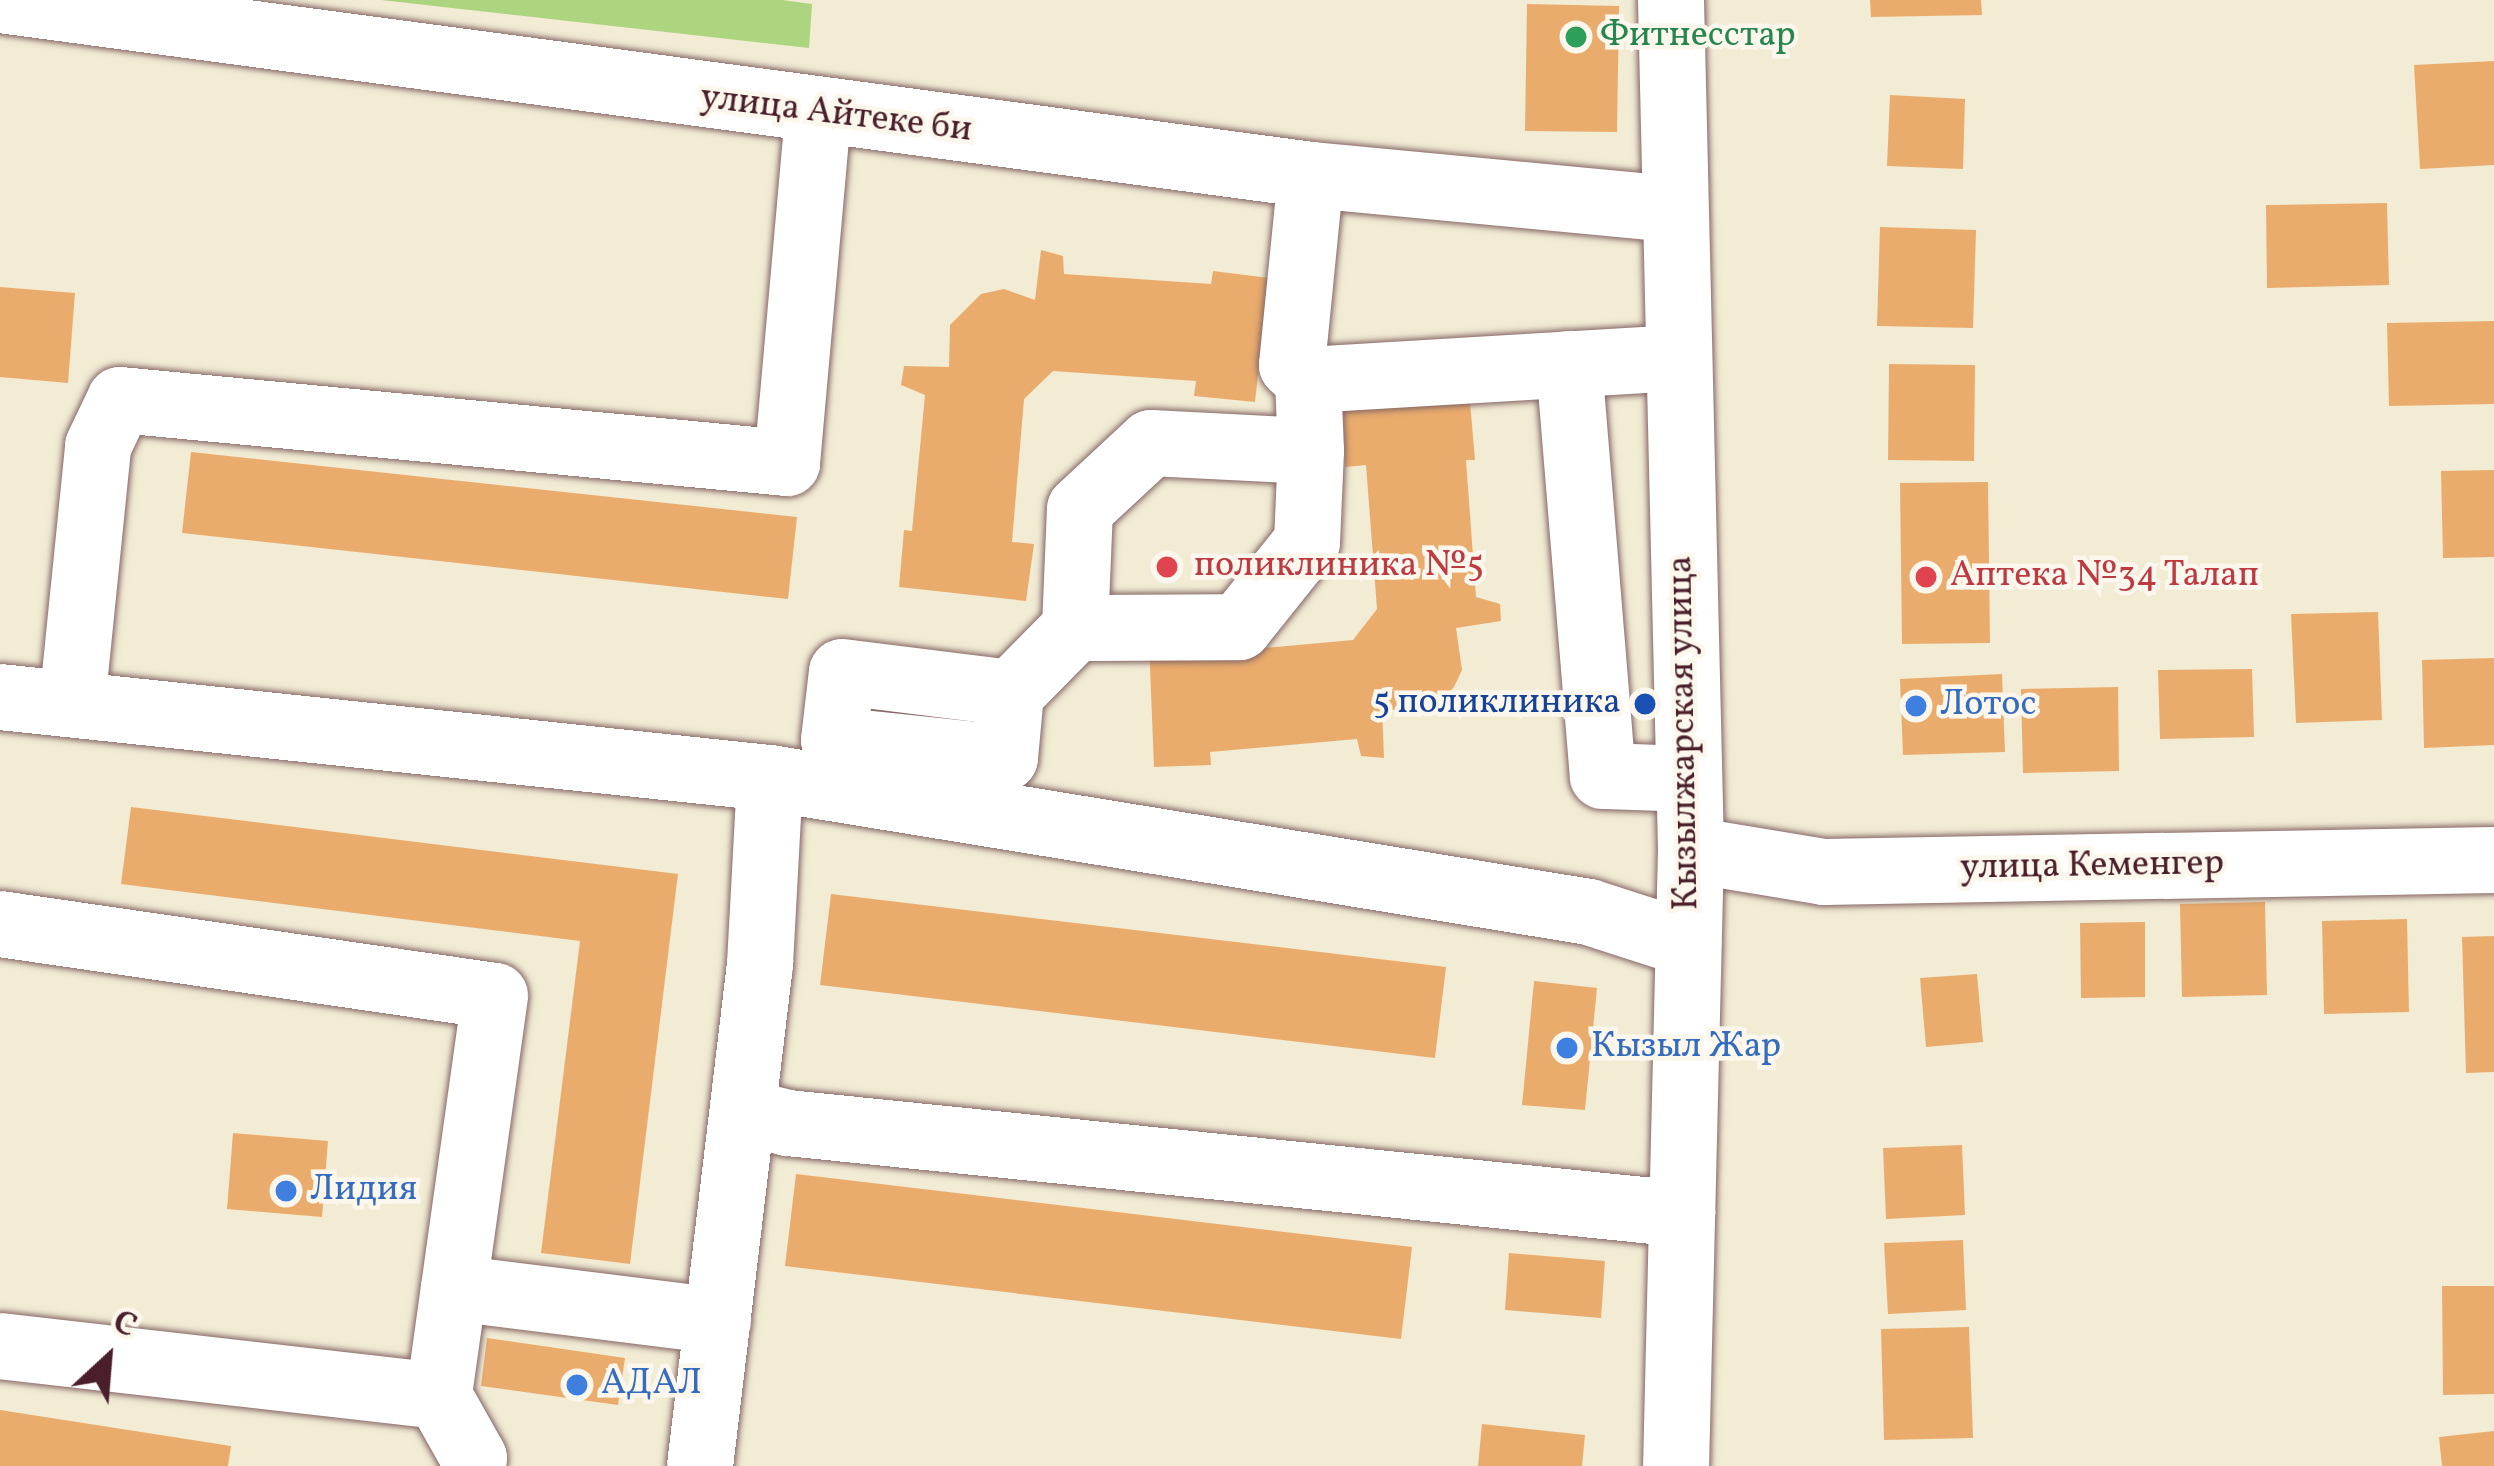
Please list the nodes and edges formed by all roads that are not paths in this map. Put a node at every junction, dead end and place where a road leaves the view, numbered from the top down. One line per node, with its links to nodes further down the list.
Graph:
1 (1671, 0): 5 (street, Кызылжарская улица)
2 (0, 1): 3 (street, улица Айтеке би)
3 (818, 113): 4 (street, улица Айтеке би); 13 (street)
4 (1311, 175): 5 (street, улица Айтеке би); 8 (street)
5 (1674, 209): 6 (street, Кызылжарская улица)
6 (1678, 358): 7 (street); 15 (street, Кызылжарская улица)
7 (1569, 364): 8 (street); 15 (street)
8 (1308, 380): 9 (street)
9 (1311, 452): 10 (street); 10 (street)
10 (1075, 628): 11 (street)
11 (1011, 693)
12 (0, 697): 13 (street)
13 (72, 704): 14 (street)
14 (770, 778): 19 (street); 20 (street)
15 (1688, 779): 16 (street, Кызылжарская улица)
16 (1691, 850): 17 (street, улица Кеменгер); 19 (street, Кызылжарская улица)
17 (2494, 860)
18 (0, 924): 22 (street)
19 (1688, 944): 21 (street, Кызылжарская улица)
20 (743, 1112): 21 (street); 23 (street)
21 (1682, 1214): 28 (street, Кызылжарская улица)
22 (454, 1288): 23 (street); 25 (street)
23 (718, 1321): 27 (street)
24 (0, 1346): 25 (street)
25 (439, 1396): 26 (street)
26 (473, 1466)
27 (700, 1466)
28 (1676, 1466)

